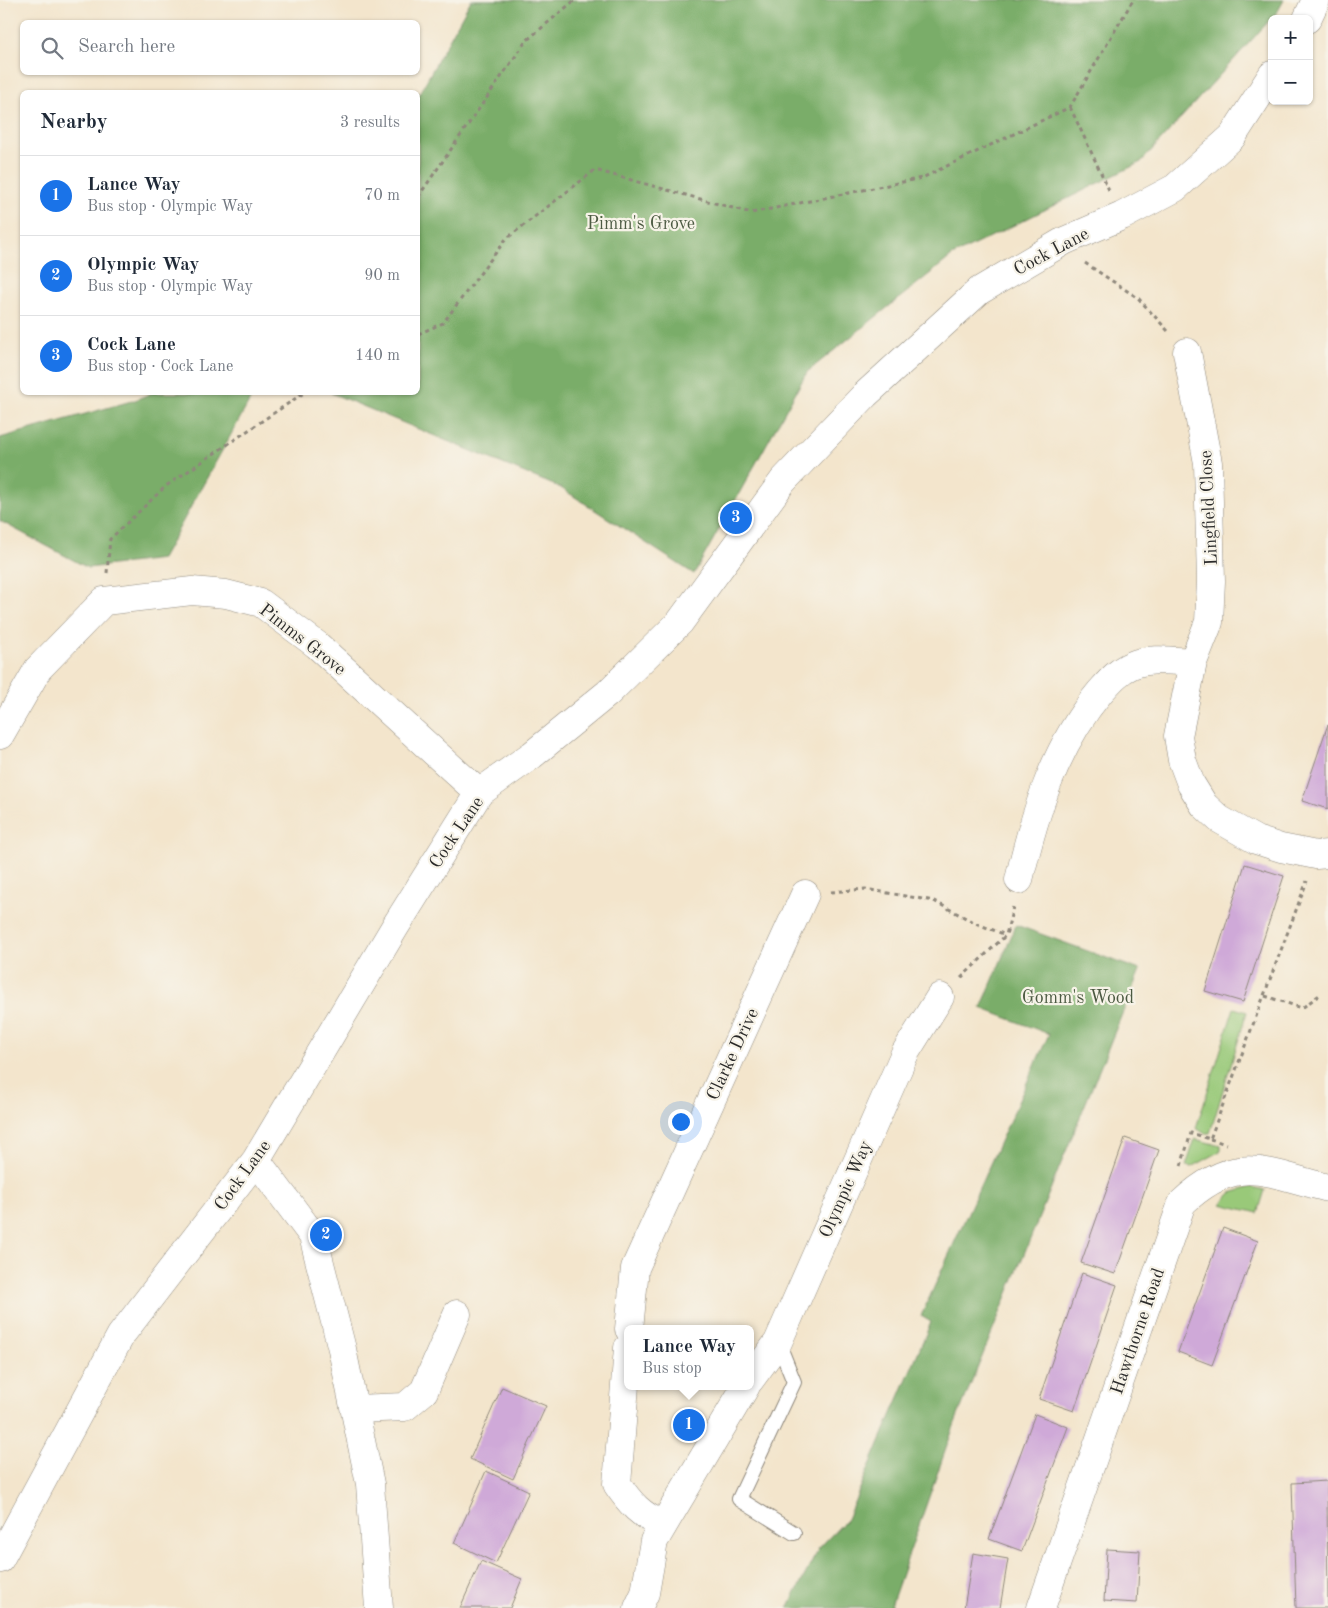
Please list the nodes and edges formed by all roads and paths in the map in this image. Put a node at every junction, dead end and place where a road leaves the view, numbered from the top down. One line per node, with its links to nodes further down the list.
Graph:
1 (575, 0): 7 (path)
2 (1133, 0): 6 (path)
3 (1316, 0): 4 (street)
4 (1309, 15)
5 (1268, 81): 8 (street, Cock Lane)
6 (1070, 107): 8 (path); 10 (path)
7 (420, 194)
8 (1122, 216): 9 (street, Cock Lane)
9 (1064, 241): 11 (path); 16 (street, Cock Lane)
10 (420, 333)
11 (1187, 352): 14 (street, Lingfield Close)
12 (301, 395): 13 (path)
13 (104, 601): 15 (street); 16 (street, Pimms Grove)
14 (1193, 662): 17 (street, Lingfield Close); 18 (street)
15 (0, 735)
16 (479, 793): 24 (street, Cock Lane)
17 (1322, 854): 22 (path)
18 (1020, 880): 20 (path)
19 (805, 894): 20 (path); 28 (street, Clarke Drive)
20 (1006, 935): 23 (path)
21 (1322, 993): 22 (path)
22 (1265, 996): 26 (path)
23 (940, 997): 29 (street, Olympic Way)
24 (256, 1160): 33 (street); 36 (street, Cock Lane)
25 (1328, 1188): 26 (street, Hawthorne Road)
26 (1182, 1203): 39 (street, Hawthorne Road)
27 (457, 1314): 33 (street)
28 (630, 1325)
29 (778, 1342): 30 (street, Olympic Way); 35 (lane)
30 (754, 1375)
31 (625, 1390): 34 (street)
32 (744, 1390): 34 (street)
33 (356, 1409): 37 (street)
34 (662, 1524): 38 (street)
35 (794, 1533)
36 (0, 1558)
37 (379, 1608)
38 (638, 1608)
39 (1041, 1608)

